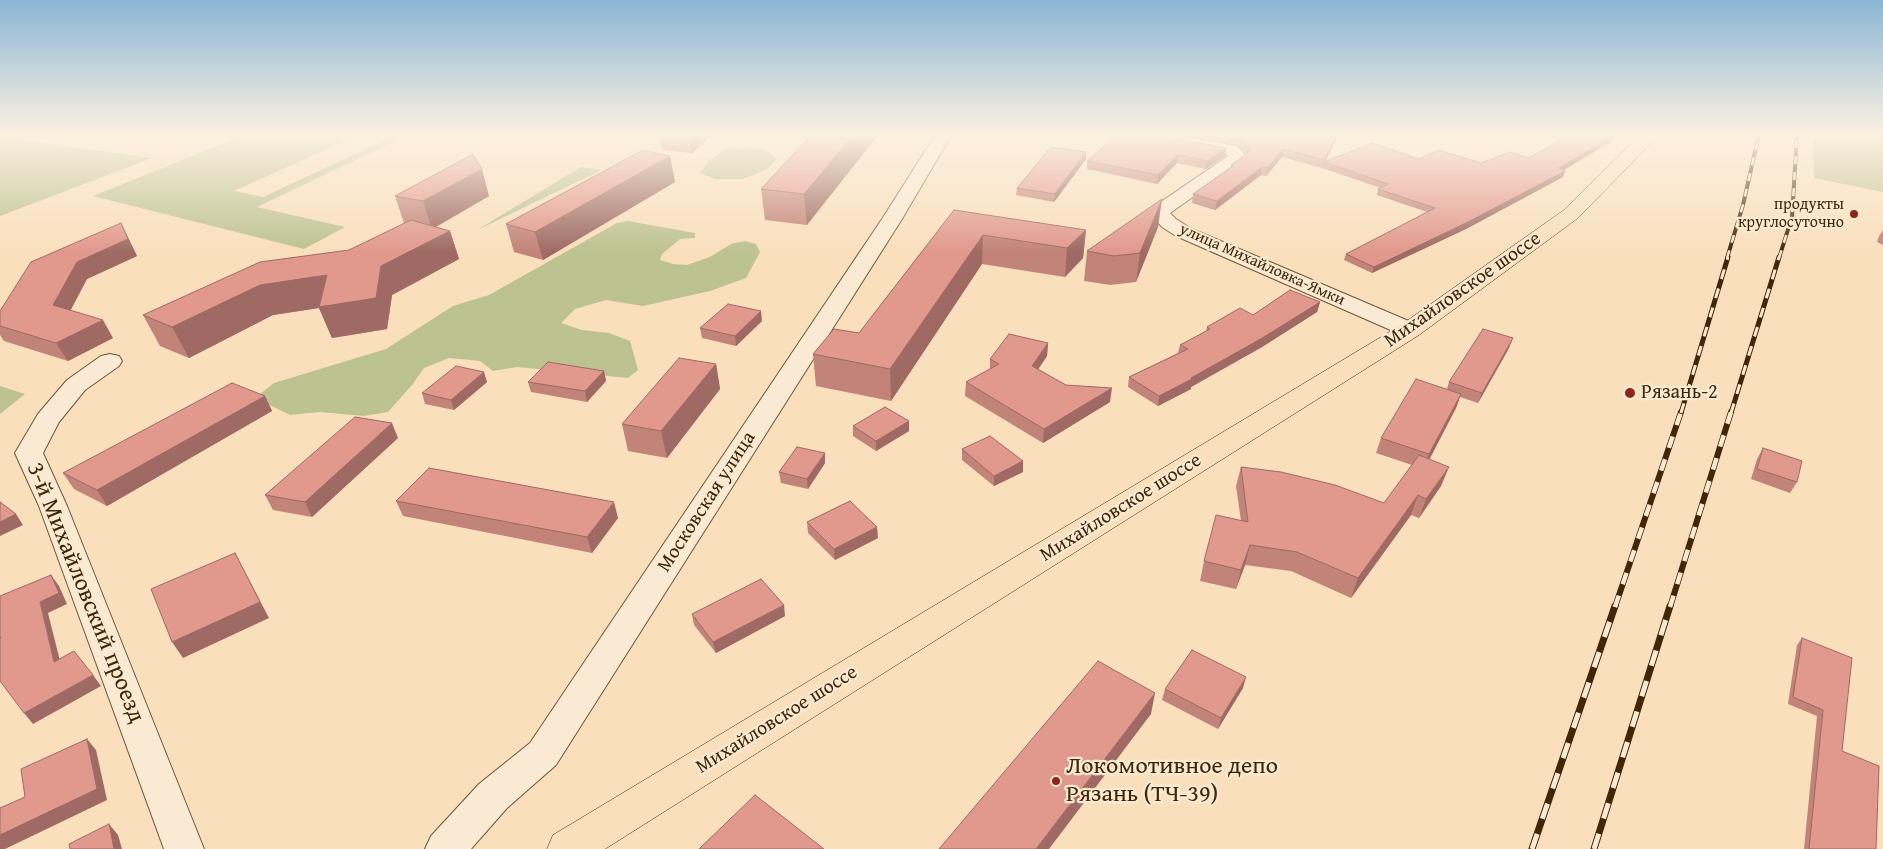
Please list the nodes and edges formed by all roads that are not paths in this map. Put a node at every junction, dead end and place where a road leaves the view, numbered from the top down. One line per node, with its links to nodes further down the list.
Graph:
1 (920, 174): 7 (street, Московская улица)
2 (1214, 174): 4 (street, улица Михайловка-Ямки)
3 (1611, 174): 4 (main road, Михайловское шоссе)
4 (1410, 330): 8 (main road, Михайловское шоссе)
5 (110, 361): 6 (street, 3-й Михайловский проезд)
6 (184, 849)
7 (445, 849)
8 (568, 849)

